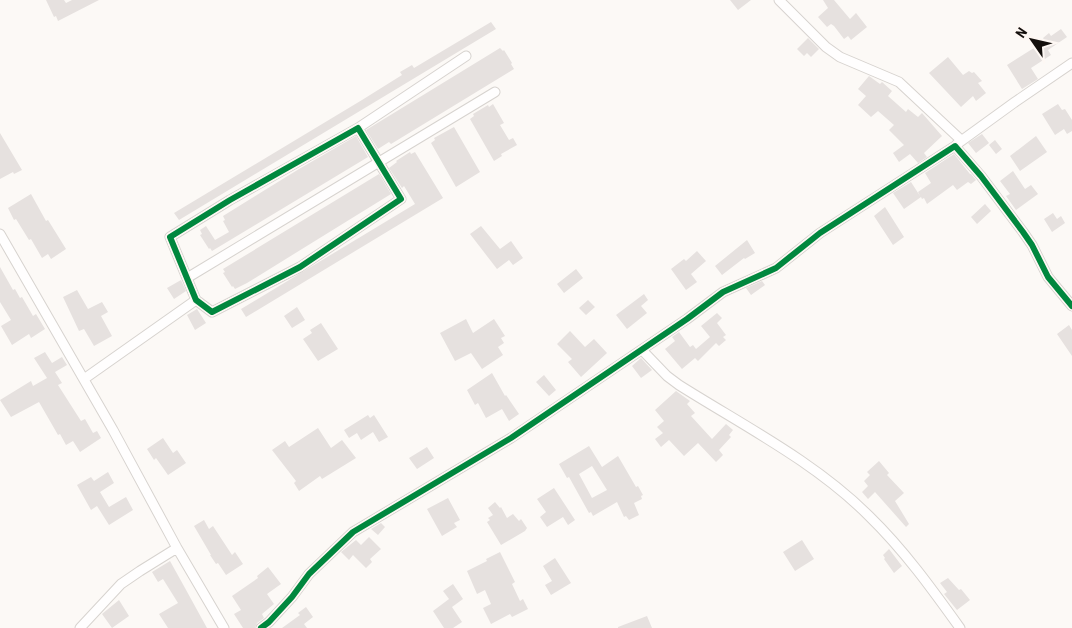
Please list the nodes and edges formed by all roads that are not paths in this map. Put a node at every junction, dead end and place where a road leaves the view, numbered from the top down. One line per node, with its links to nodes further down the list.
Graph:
1 (779, 0): 6 (street)
2 (466, 56): 5 (street)
3 (1072, 63): 6 (street)
4 (495, 92): 7 (street)
5 (358, 128): 7 (street); 9 (street)
6 (958, 143): 11 (street); 12 (street)
7 (378, 161): 9 (street); 10 (street)
8 (0, 234): 13 (street)
9 (187, 278): 10 (street)
10 (196, 300): 13 (street)
11 (1072, 306)
12 (642, 350): 17 (street); 18 (street)
13 (84, 379): 14 (street)
14 (177, 548): 15 (street); 16 (street)
15 (80, 628)
16 (224, 628)
17 (261, 628)
18 (960, 628)

